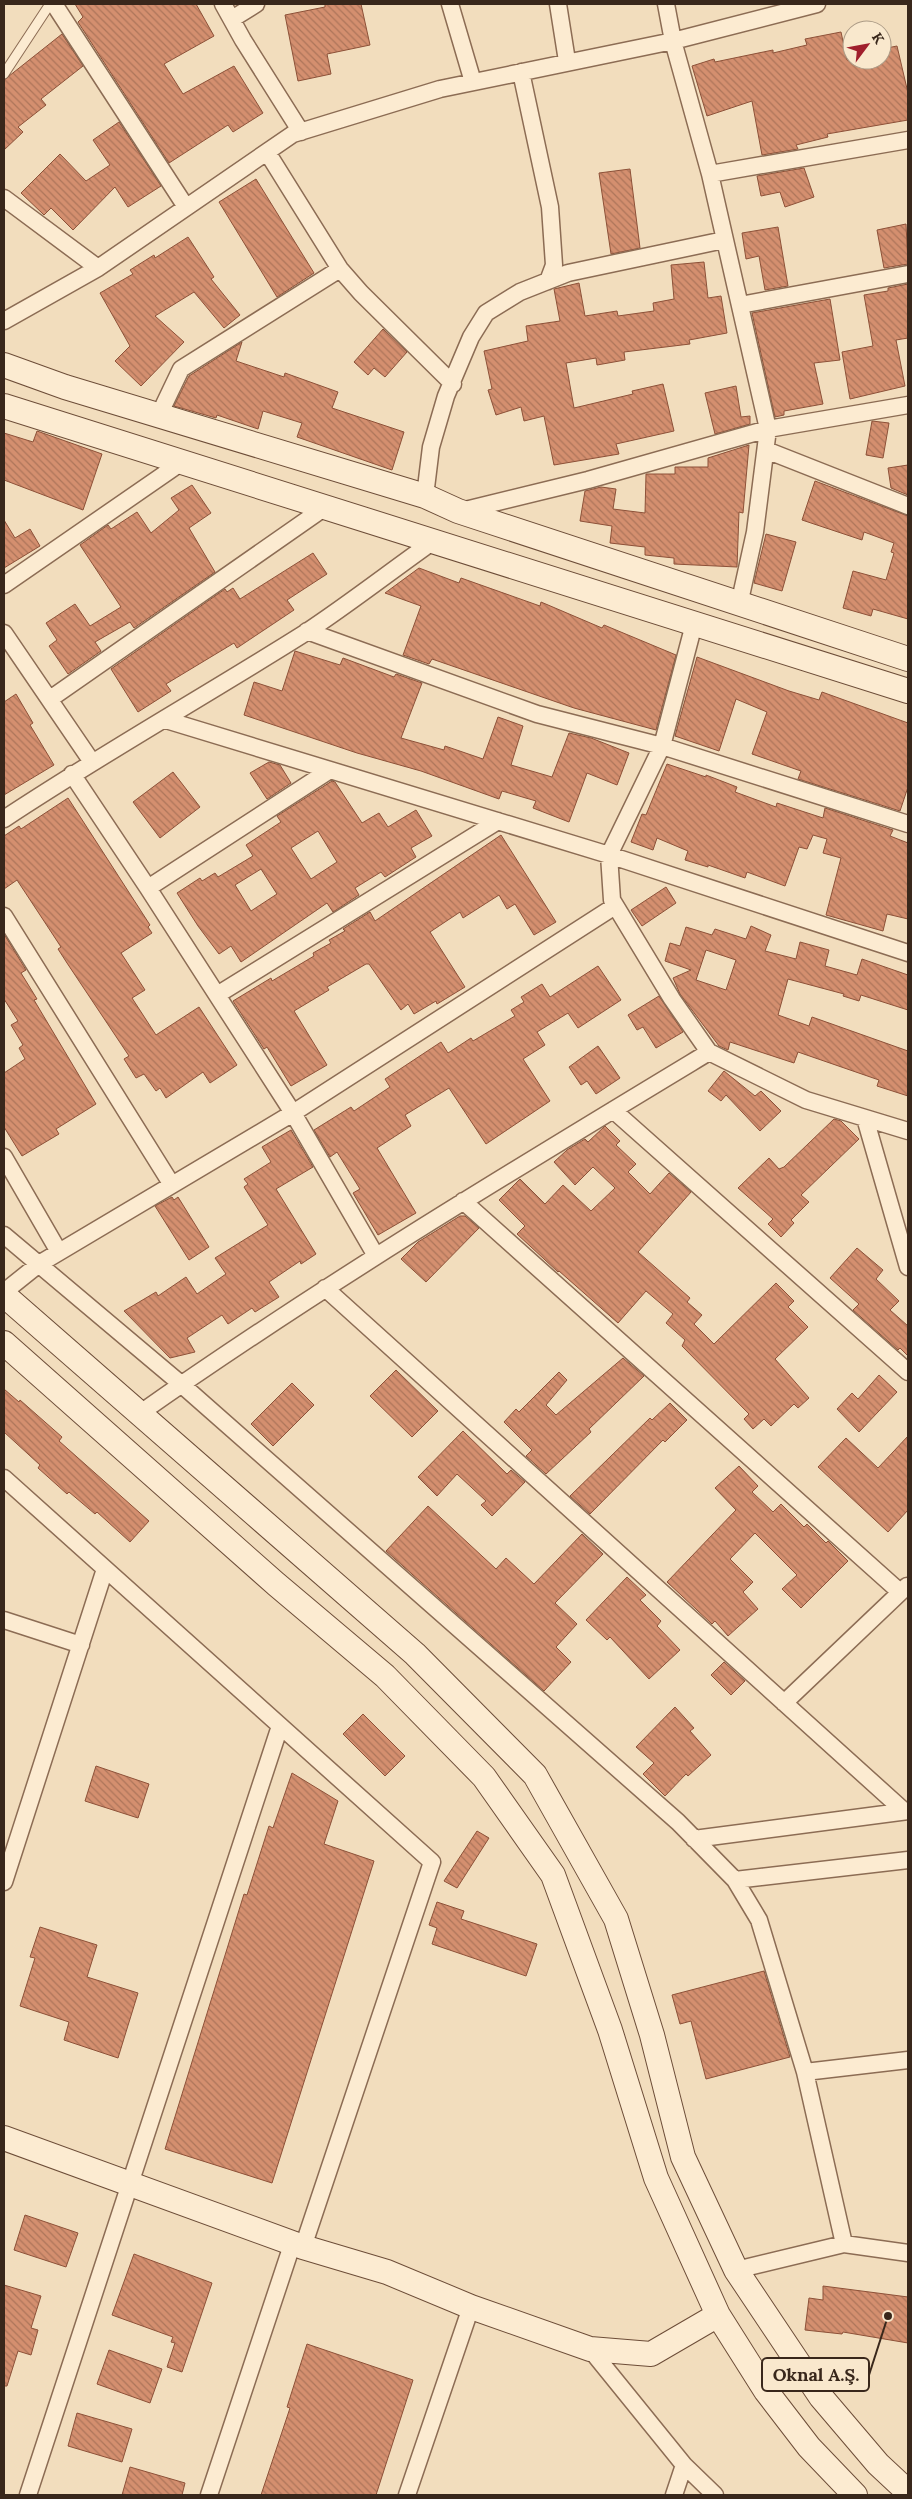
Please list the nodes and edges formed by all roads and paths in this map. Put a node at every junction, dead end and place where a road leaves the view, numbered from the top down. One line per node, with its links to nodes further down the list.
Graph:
1 (50, 4): 14 (lane)
2 (54, 4): 21 (street)
3 (223, 4): 10 (street)
4 (256, 4): 10 (street)
5 (450, 4): 15 (street)
6 (558, 4): 12 (street)
7 (666, 4): 11 (street)
8 (817, 4): 9 (street)
9 (765, 10): 11 (street)
10 (232, 19): 16 (street)
11 (673, 41): 12 (street); 19 (street)
12 (567, 62): 13 (street)
13 (521, 72): 15 (street); 26 (street)
14 (4, 74)
15 (473, 82): 16 (street)
16 (301, 132): 18 (street)
17 (908, 140): 19 (street)
18 (268, 152): 21 (street); 24 (street)
19 (710, 174): 22 (street)
20 (4, 198): 23 (street)
21 (186, 208): 23 (street)
22 (724, 240): 26 (street); 27 (street)
23 (98, 268): 28 (street)
24 (340, 269): 30 (street); 33 (street)
25 (908, 274): 27 (street)
26 (548, 281): 30 (street)
27 (740, 305): 34 (street)
28 (4, 321)
29 (4, 365): 33 (main road)
30 (454, 384): 37 (street)
31 (908, 405): 34 (street)
32 (4, 406): 36 (main road)
33 (159, 416): 37 (main road)
34 (768, 429): 35 (street); 40 (street)
35 (766, 450): 38 (street); 43 (street)
36 (182, 462): 39 (main road); 42 (street)
37 (425, 496): 40 (main road)
38 (908, 506)
39 (324, 508): 41 (main road); 49 (street)
40 (458, 511): 43 (main road)
41 (435, 540): 44 (main road); 45 (street)
42 (4, 585)
43 (739, 606): 47 (main road)
44 (694, 624): 48 (main road); 51 (street)
45 (306, 632): 50 (street); 51 (street)
46 (4, 633): 49 (street)
47 (908, 660)
48 (908, 691)
49 (50, 699): 52 (street)
50 (166, 720): 52 (street); 53 (street)
51 (662, 746): 57 (street); 58 (street)
52 (92, 762): 54 (street)
53 (330, 770): 56 (street); 59 (street)
54 (72, 774): 55 (street); 59 (street)
55 (4, 819)
56 (498, 821): 58 (street); 63 (street)
57 (908, 824)
58 (609, 855): 60 (street); 62 (street)
59 (148, 888): 63 (street)
60 (615, 906): 64 (street); 66 (street)
61 (4, 916): 70 (street)
62 (908, 953)
63 (217, 995): 66 (street)
64 (709, 1052): 65 (street); 67 (street)
65 (613, 1110): 71 (street); 80 (street)
66 (293, 1113): 70 (street); 74 (street)
67 (866, 1118): 68 (street); 76 (street)
68 (908, 1131)
69 (4, 1157): 73 (street)
70 (172, 1185): 73 (street)
71 (463, 1201): 74 (street); 85 (street)
72 (4, 1235): 75 (street)
73 (58, 1252): 75 (street)
74 (376, 1256): 77 (street)
75 (39, 1264): 78 (street); 81 (street)
76 (908, 1267)
77 (325, 1288): 81 (street); 88 (street)
78 (4, 1294): 82 (main road)
79 (4, 1343): 104 (main road)
80 (908, 1372)
81 (181, 1384): 82 (street); 91 (street)
82 (139, 1414): 102 (main road)
83 (4, 1478): 84 (street)
84 (105, 1569): 87 (street); 89 (street)
85 (904, 1588): 88 (street)
86 (4, 1620): 87 (street)
87 (81, 1645): 94 (street)
88 (784, 1703): 90 (street)
89 (280, 1726): 98 (street); 99 (street)
90 (906, 1811): 91 (street)
91 (694, 1839): 93 (street)
92 (908, 1860): 93 (street)
93 (735, 1880): 96 (street)
94 (4, 1882)
95 (908, 2060): 96 (street)
96 (805, 2072): 100 (street)
97 (4, 2138): 98 (main road)
98 (130, 2184): 99 (main road); 108 (street)
99 (298, 2244): 103 (main road); 109 (street)
100 (844, 2244): 101 (street); 102 (street)
101 (908, 2253)
102 (736, 2270): 107 (main road)
103 (471, 2308): 105 (main road); 110 (street)
104 (718, 2316): 105 (main road); 113 (main road)
105 (590, 2349): 106 (street)
106 (684, 2464): 111 (street); 112 (street)
107 (908, 2492)
108 (28, 2495)
109 (209, 2495)
110 (407, 2495)
111 (674, 2495)
112 (714, 2495)
113 (854, 2495)

